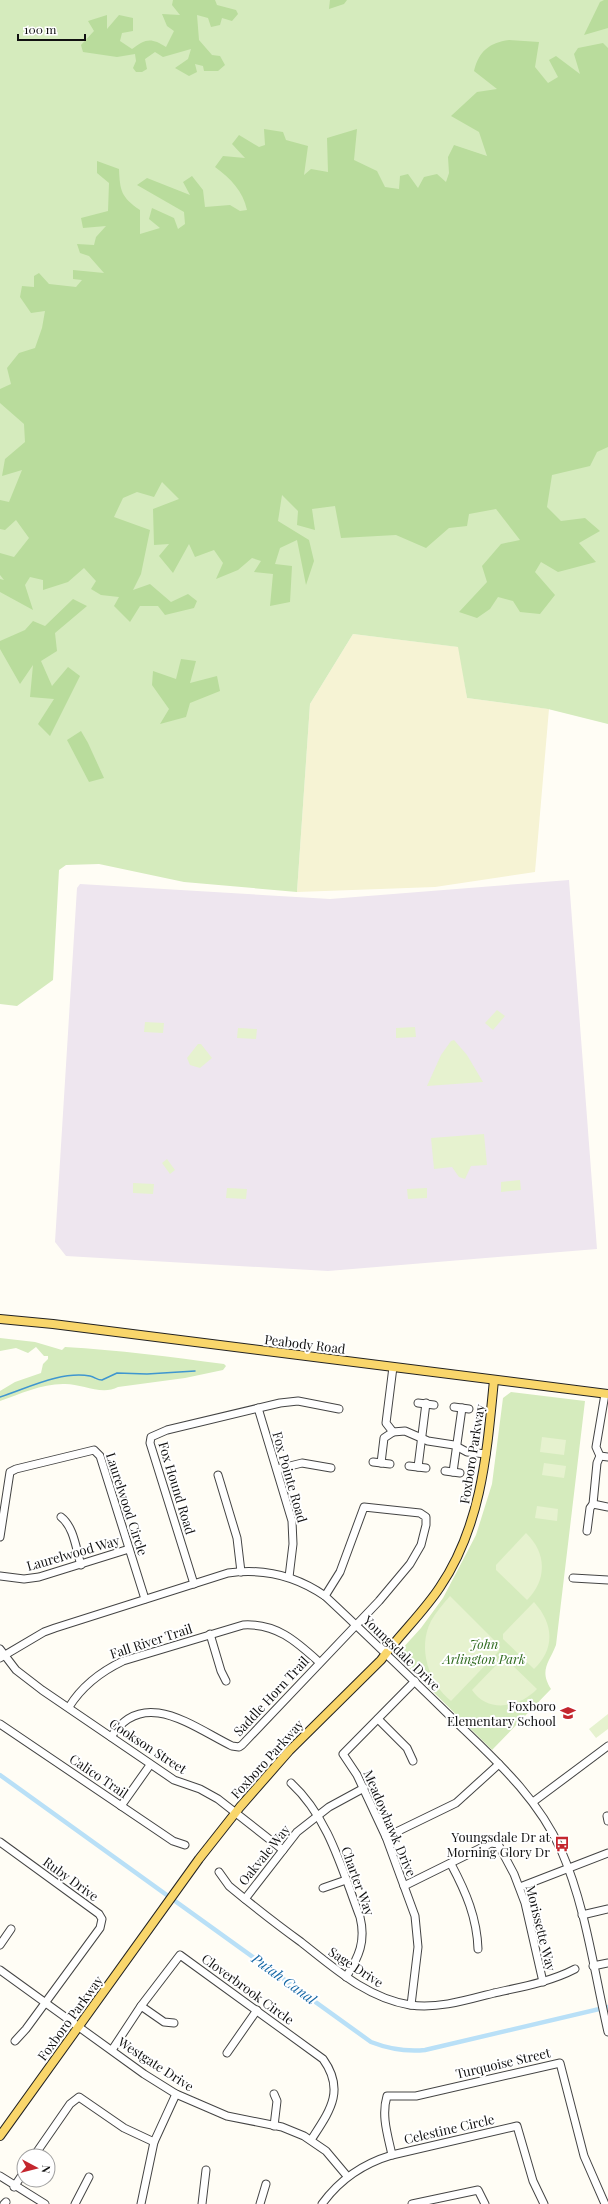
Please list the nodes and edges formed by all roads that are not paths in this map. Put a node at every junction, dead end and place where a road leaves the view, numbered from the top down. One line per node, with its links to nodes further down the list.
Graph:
1 (0, 1319): 2 (main road, Peabody Road)
2 (393, 1367): 3 (main road, Peabody Road); 9 (street)
3 (494, 1380): 4 (main road, Peabody Road); 12 (main road, Foxboro Parkway)
4 (606, 1394): 13 (street)
5 (434, 1404): 10 (street)
6 (258, 1408): 8 (street); 20 (street, Fox Pointe Road); 36 (street, Fox Hound Road)
7 (462, 1408): 11 (street)
8 (339, 1409)
9 (393, 1432): 10 (street); 15 (street)
10 (422, 1438): 11 (street); 17 (street)
11 (457, 1446): 12 (street); 21 (street)
12 (486, 1454): 41 (main road, Foxboro Parkway)
13 (600, 1456): 14 (street); 23 (street)
14 (608, 1457)
15 (390, 1464)
16 (409, 1466): 17 (street)
17 (418, 1467): 19 (street)
18 (331, 1468): 20 (street)
19 (426, 1468)
20 (278, 1469): 33 (street, Fox Pointe Road)
21 (445, 1471)
22 (218, 1475): 31 (street)
23 (593, 1504): 25 (street); 27 (street)
24 (2, 1507): 28 (street, Laurelwood Circle); 29 (street, Laurelwood Circle)
25 (608, 1507)
26 (61, 1517): 30 (street)
27 (587, 1531)
28 (0, 1537)
29 (129, 1549): 30 (street, Laurelwood Way); 38 (street, Laurelwood Circle)
30 (81, 1565): 32 (street, Laurelwood Way)
31 (241, 1572): 33 (street, Youngsdale Drive); 36 (street, Youngsdale Drive)
32 (0, 1576)
33 (289, 1578): 37 (street, Youngsdale Drive)
34 (573, 1578): 35 (street)
35 (608, 1580)
36 (194, 1584): 38 (street, Youngsdale Drive)
37 (325, 1596): 39 (street, Youngsdale Drive); 39 (street, Saddle Horn Trail)
38 (145, 1600): 42 (street, Youngsdale Drive)
39 (356, 1625): 41 (street, Youngsdale Drive); 43 (street, Saddle Horn Trail)
40 (210, 1634): 43 (street, Fall River Trail); 44 (street, Fall River Trail); 46 (street, Fall River Trail)
41 (386, 1653): 45 (street, Youngsdale Drive); 58 (main road, Foxboro Parkway)
42 (1, 1654): 46 (street, Cookson Street)
43 (320, 1662): 49 (street, Saddle Horn Trail)
44 (226, 1681)
45 (415, 1682): 47 (street, Meadowhawk Drive); 52 (street, Youngsdale Drive)
46 (69, 1707): 49 (street, Cookson Street)
47 (378, 1719): 51 (street); 55 (street, Meadowhawk Drive)
48 (0, 1724): 57 (street, Calico Trail)
49 (111, 1737): 53 (street, Cookson Street)
50 (608, 1746): 56 (street)
51 (413, 1761)
52 (499, 1764): 56 (street, Youngsdale Drive); 60 (street)
53 (150, 1765): 57 (street); 58 (street, Cookson Street)
54 (291, 1783): 59 (street, Charter Way)
55 (364, 1788): 59 (street, Oakvale Way); 60 (street, Meadowhawk Drive)
56 (533, 1802): 66 (street, Youngsdale Drive)
57 (121, 1806): 62 (street, Calico Trail)
58 (236, 1812): 63 (street, Cookson Street); 89 (main road, Foxboro Parkway)
59 (318, 1816): 63 (street, Oakvale Way); 68 (street, Charter Way)
60 (386, 1837): 69 (street, Meadowhawk Drive)
61 (0, 1842): 84 (street, Ruby Drive)
62 (185, 1845)
63 (283, 1850): 72 (street, Oakvale Way)
64 (608, 1853): 66 (street)
65 (451, 1864): 69 (street, Morissette Way); 70 (street, Morissette Way); 77 (street)
66 (568, 1868): 70 (street); 74 (street, Youngsdale Drive)
67 (219, 1872): 72 (street, Sage Drive)
68 (346, 1880): 71 (street); 82 (street, Charter Way)
69 (404, 1886): 85 (street, Meadowhawk Drive)
70 (520, 1887): 83 (street, Morissette Way)
71 (323, 1888)
72 (245, 1899): 82 (street, Sage Drive)
73 (608, 1909): 74 (street)
74 (582, 1916): 79 (street, Youngsdale Drive)
75 (11, 1929): 76 (street)
76 (0, 1945)
77 (478, 1949)
78 (608, 1963): 79 (street)
79 (593, 1966): 90 (street, Youngsdale Drive)
80 (0, 1970): 84 (street, Westgate Drive)
81 (575, 1970): 83 (street, Sage Drive)
82 (346, 1977): 85 (street, Sage Drive)
83 (543, 1982): 85 (street, Sage Drive)
84 (45, 2003): 89 (street, Westgate Drive); 91 (street)
85 (411, 2005)
86 (141, 2006): 87 (street, Cloverbrook Circle); 88 (street); 92 (street, Cloverbrook Circle)
87 (258, 2010): 93 (street); 98 (street, Cloverbrook Circle)
88 (174, 2023)
89 (79, 2027): 92 (street, Westgate Drive); 97 (main road, Foxboro Parkway)
90 (608, 2032)
91 (15, 2041)
92 (112, 2050): 94 (street, Westgate Drive)
93 (227, 2053)
94 (176, 2094): 96 (street, Westgate Drive); 99 (street)
95 (274, 2094): 96 (street)
96 (274, 2126): 98 (street, Westgate Drive)
97 (0, 2136)
98 (311, 2140): 104 (street, Westgate Drive)
99 (154, 2142): 100 (street); 111 (street)
100 (40, 2148)
101 (392, 2155): 104 (street, Celestine Circle); 117 (street, Celestine Circle); 118 (street, Turquoise Street)
102 (206, 2170): 112 (street)
103 (0, 2176): 108 (street)
104 (347, 2176): 114 (street, Celestine Circle)
105 (89, 2177): 110 (street)
106 (16, 2184): 108 (street)
107 (266, 2184): 113 (street)
108 (14, 2187): 109 (street)
109 (45, 2204)
110 (74, 2204)
111 (141, 2204)
112 (202, 2204)
113 (260, 2204)
114 (322, 2204)
115 (412, 2204): 116 (street)
116 (485, 2204)
117 (544, 2204)
118 (605, 2204)

